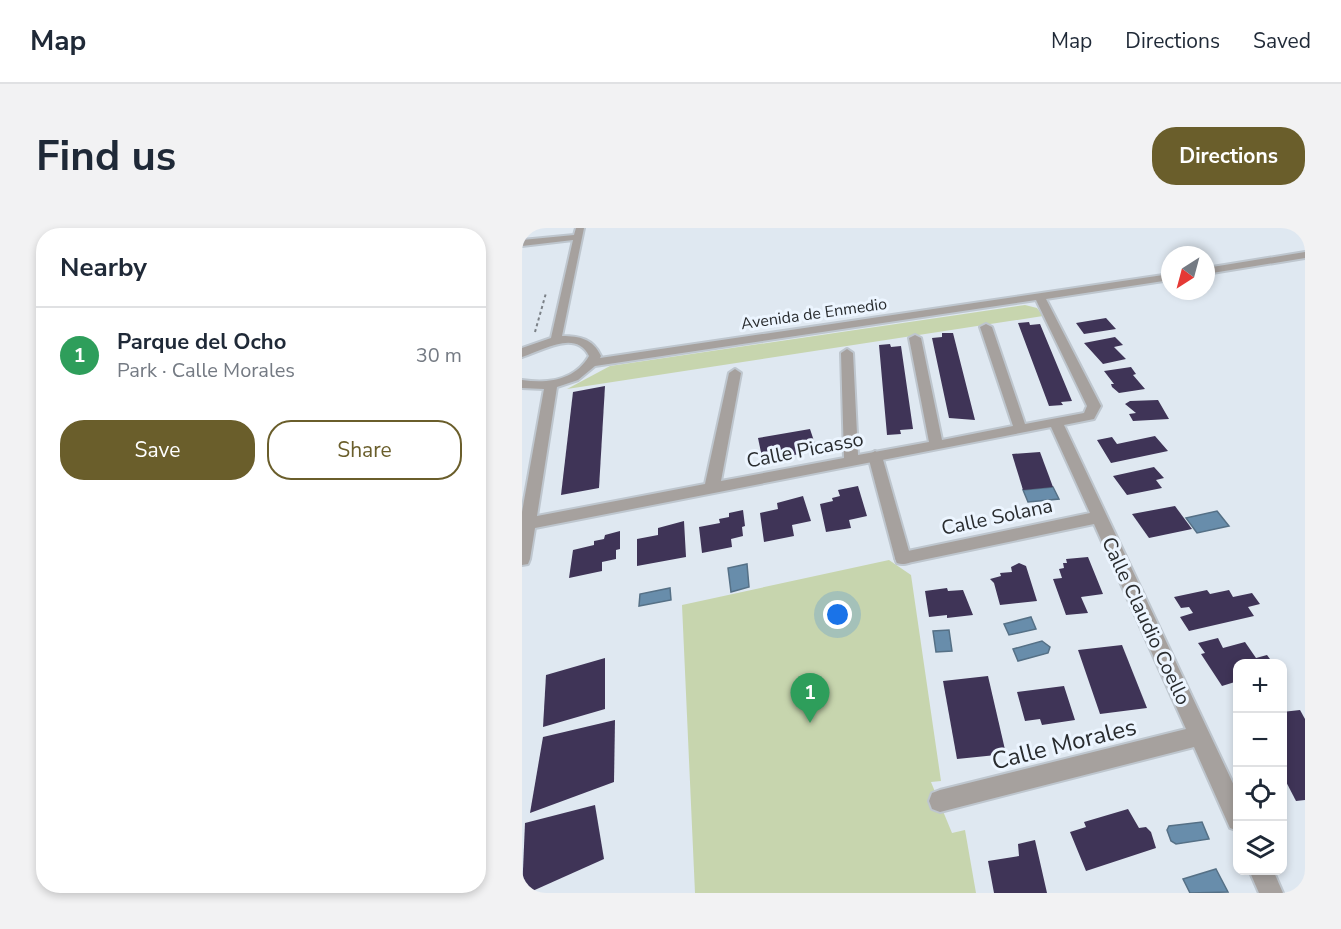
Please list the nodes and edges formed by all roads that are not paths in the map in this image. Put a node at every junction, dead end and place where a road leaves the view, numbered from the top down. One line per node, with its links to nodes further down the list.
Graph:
1 (579, 232): 2 (street); 9 (street)
2 (522, 243)
3 (1305, 255): 4 (street)
4 (1215, 270)
5 (1161, 278): 6 (street, Avenida de Enmedio)
6 (1040, 298): 12 (street, Avenida de Enmedio); 16 (street, Calle Picasso)
7 (986, 327): 17 (street)
8 (915, 338): 18 (street)
9 (556, 340): 10 (street); 12 (street)
10 (522, 352)
11 (847, 353): 20 (street)
12 (592, 363): 15 (street)
13 (735, 373): 21 (street)
14 (522, 384): 15 (street)
15 (551, 384): 23 (street)
16 (1055, 421): 17 (street, Calle Picasso); 22 (street, Calle Claudio Coello)
17 (1020, 428): 18 (street, Calle Picasso)
18 (936, 444): 19 (street, Calle Picasso)
19 (875, 456): 20 (street, Calle Picasso); 22 (street, Calle Solana)
20 (851, 460): 21 (street, Calle Picasso)
21 (712, 487): 23 (street, Calle Picasso)
22 (1099, 517): 25 (street, Calle Claudio Coello)
23 (529, 523): 24 (street)
24 (522, 559)
25 (1199, 736): 26 (street, Calle Morales); 27 (street, Calle Claudio Coello)
26 (940, 801)
27 (1233, 809)
28 (1263, 875): 29 (street)
29 (1271, 893)

